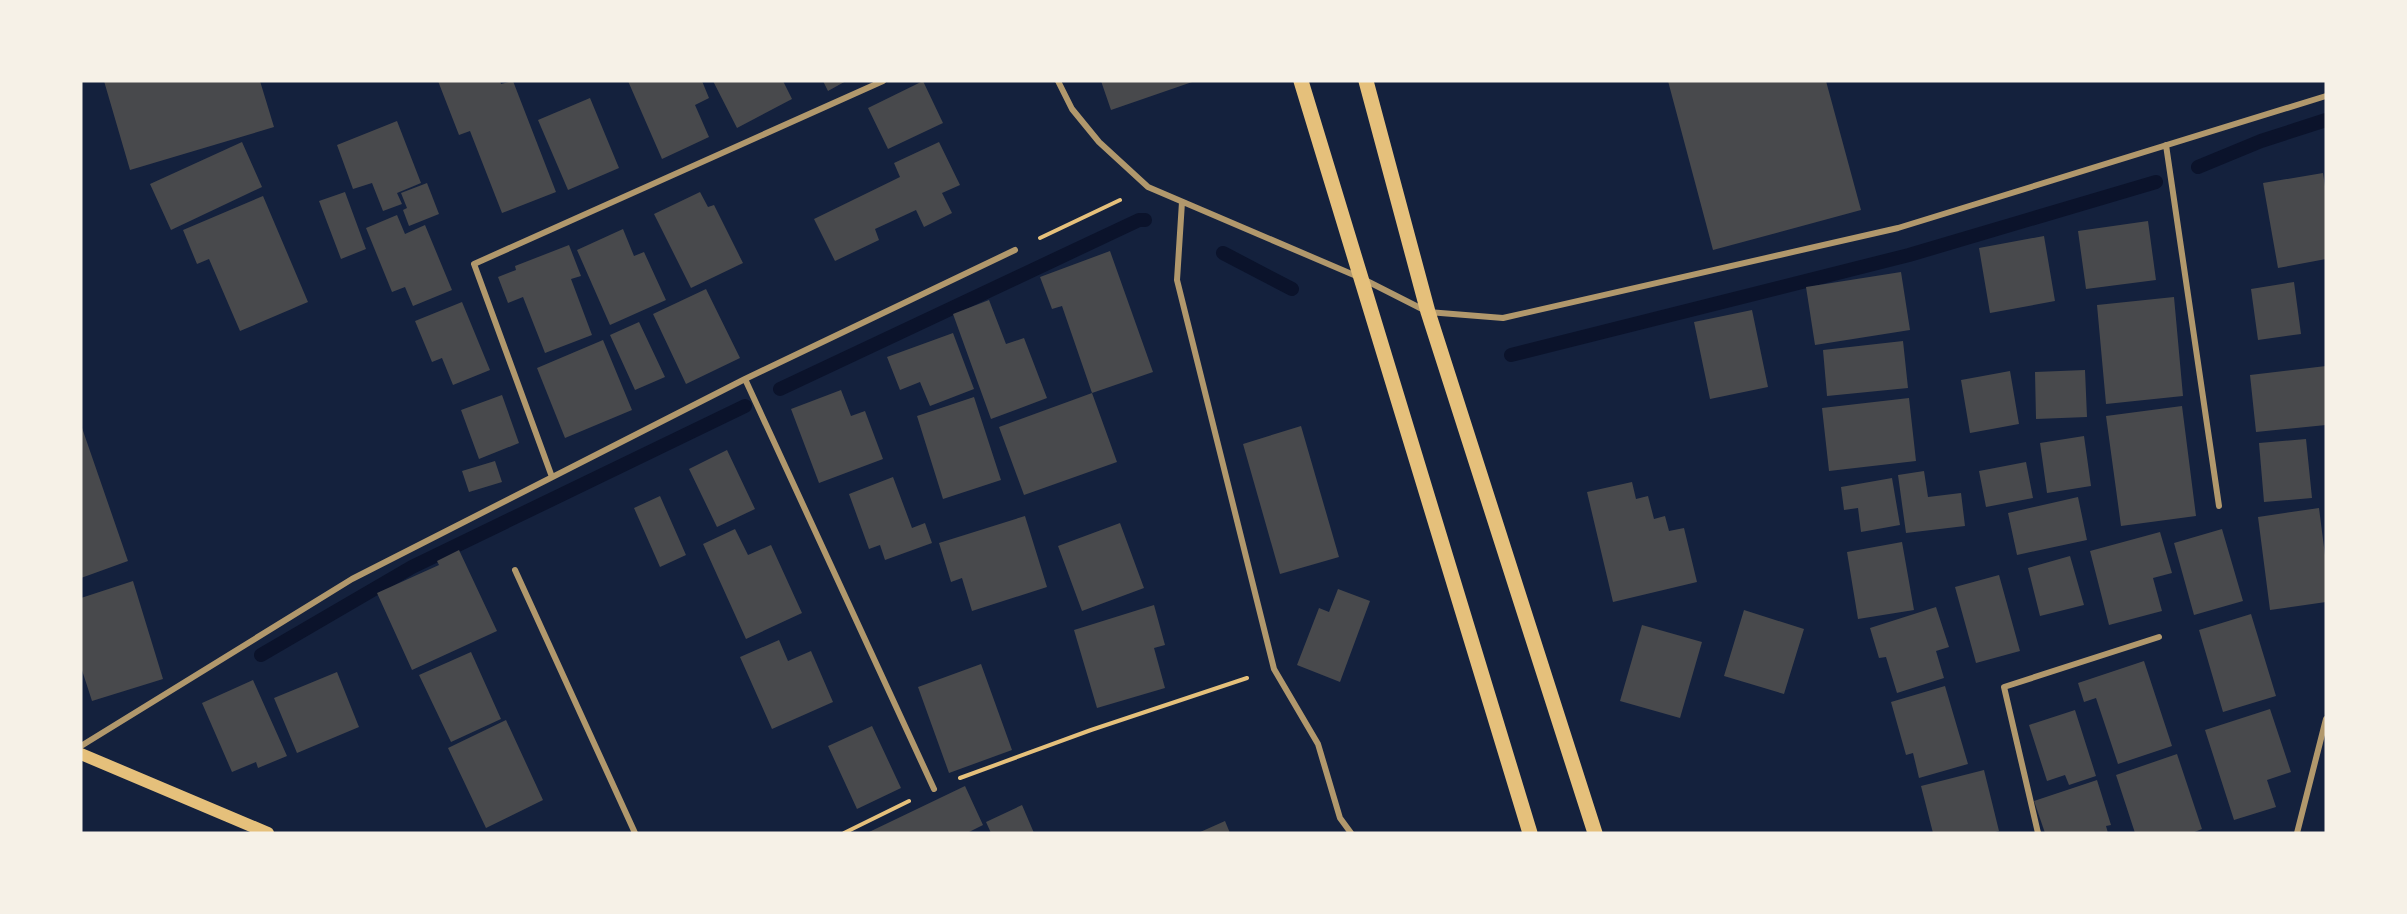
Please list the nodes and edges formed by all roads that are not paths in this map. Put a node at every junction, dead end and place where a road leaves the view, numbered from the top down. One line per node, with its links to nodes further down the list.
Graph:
1 (883, 81): 12 (street)
2 (1058, 81): 7 (street)
3 (1300, 81): 9 (main road)
4 (1366, 81): 10 (main road)
5 (2326, 96): 6 (street)
6 (2166, 145): 10 (street); 13 (street)
7 (1182, 202): 9 (street); 22 (street)
8 (1015, 250): 11 (street)
9 (1361, 278): 10 (street); 23 (main road)
10 (1428, 312): 24 (main road)
11 (745, 379): 12 (street); 19 (street)
12 (552, 477): 17 (street)
13 (2219, 506)
14 (514, 570): 21 (street)
15 (2159, 637): 25 (street)
16 (2326, 719): 26 (street)
17 (81, 746)
18 (81, 754): 20 (main road)
19 (934, 789)
20 (268, 833)
21 (634, 833)
22 (1351, 833)
23 (1530, 833)
24 (1594, 833)
25 (2038, 833)
26 (2297, 833)

